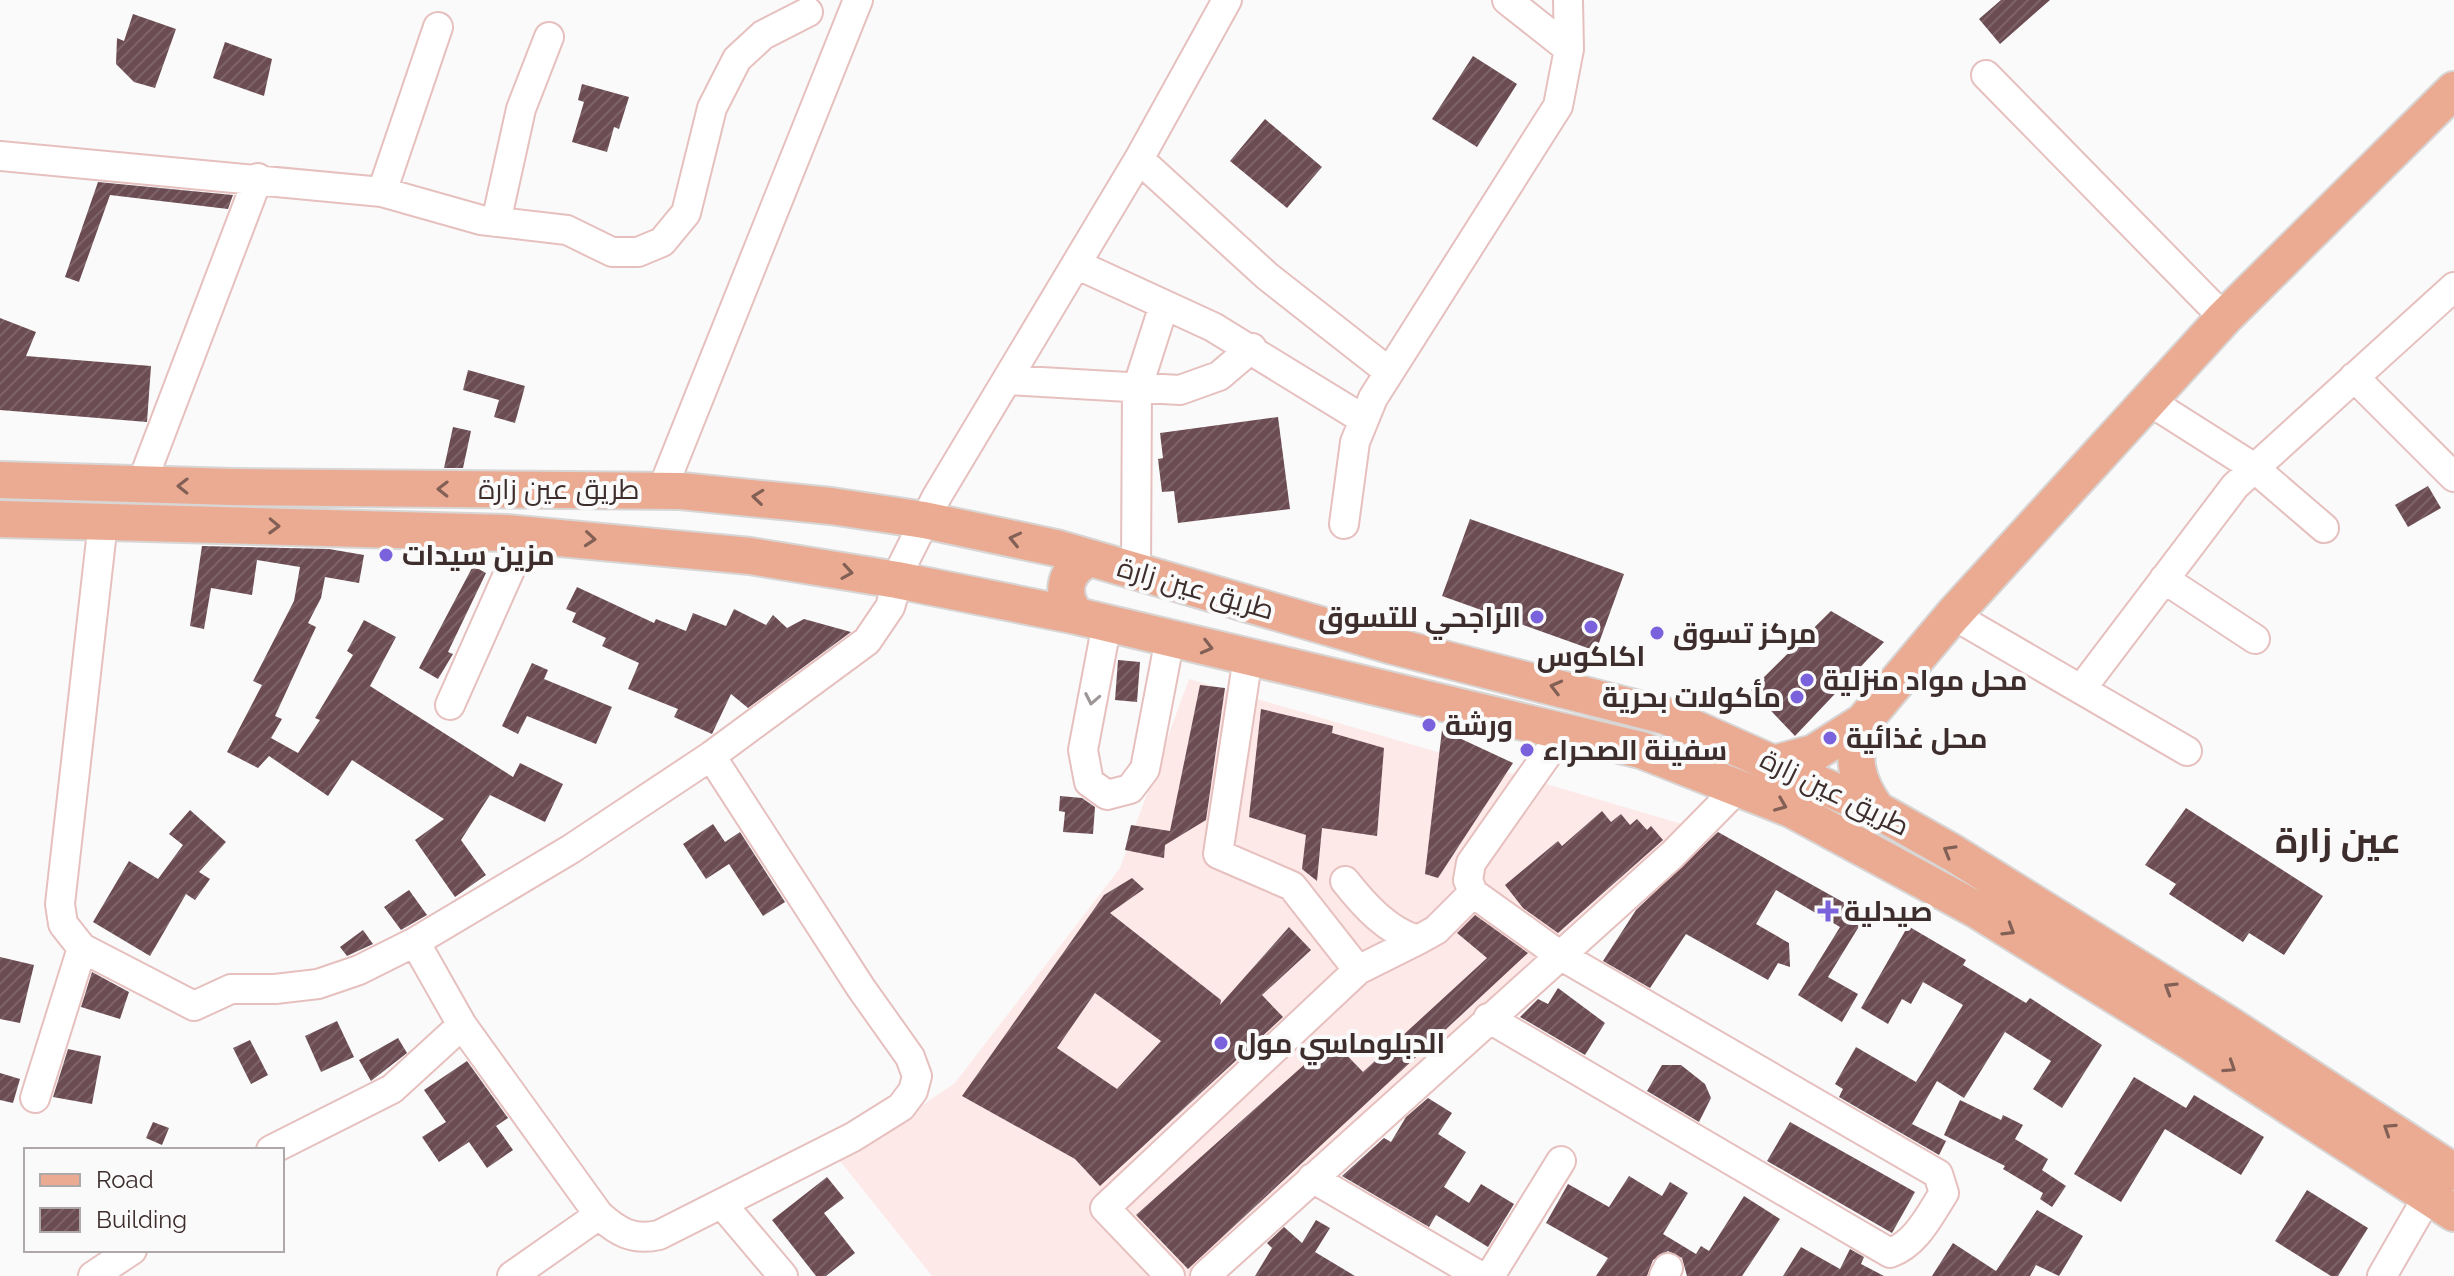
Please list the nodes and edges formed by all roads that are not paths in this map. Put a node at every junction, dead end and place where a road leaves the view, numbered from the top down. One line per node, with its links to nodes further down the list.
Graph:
1 (858, 0): 31 (street)
2 (1227, 0): 12 (street)
3 (1507, 0): 8 (street)
4 (1568, 0): 8 (street)
5 (808, 12): 15 (street)
6 (438, 27): 14 (street)
7 (549, 37): 15 (street)
8 (1569, 49): 21 (street)
9 (1986, 75): 19 (street)
10 (2454, 90): 19 (main road)
11 (0, 156): 13 (street)
12 (1139, 159): 16 (street); 21 (street)
13 (258, 178): 14 (street); 30 (street)
14 (382, 192): 15 (street)
15 (496, 222)
16 (1076, 264): 18 (street); 23 (street)
17 (2454, 287): 22 (street)
18 (1164, 305): 20 (street); 24 (street)
19 (2224, 318): 25 (main road)
20 (1252, 348): 24 (street); 26 (street)
21 (1388, 371): 26 (street)
22 (2354, 377): 27 (street); 28 (street)
23 (1008, 380): 24 (street); 33 (street)
24 (1137, 389): 39 (street)
25 (2149, 401): 27 (street); 42 (main road)
26 (1363, 419): 35 (street)
27 (2253, 467): 36 (street); 40 (street)
28 (2454, 477)
29 (0, 480): 30 (main road, طريق عين زارة)
30 (141, 485): 31 (main road, طريق عين زارة, one-way to 30)
31 (662, 490): 33 (main road, طريق عين زارة, one-way to 31)
32 (0, 519): 34 (main road, طريق عين زارة)
33 (924, 520): 38 (main road, طريق عين زارة, one-way to 33); 41 (street)
34 (103, 522): 37 (main road, طريق عين زارة, one-way to 37); 60 (street)
35 (1344, 524)
36 (2324, 528)
37 (526, 534): 41 (main road, طريق عين زارة, one-way to 41); 48 (street)
38 (1091, 558): 39 (main road, طريق عين زارة); 43 (main road)
39 (1136, 569): 53 (main road, طريق عين زارة, one-way to 39)
40 (2164, 579): 45 (street); 47 (street)
41 (897, 580): 43 (main road, طريق عين زارة); 52 (street)
42 (1953, 615): 47 (street); 49 (main road)
43 (1092, 619): 44 (main road, طريق عين زارة); 44 (street, one-way to 44)
44 (1170, 638): 46 (main road, طريق عين زارة, one-way to 46)
45 (2255, 639)
46 (1248, 657): 50 (main road, طريق عين زارة); 62 (street)
47 (2082, 688): 51 (street)
48 (450, 705)
49 (1863, 722): 53 (main road); 55 (main road)
50 (1563, 732): 54 (main road, طريق عين زارة); 57 (street)
51 (2187, 751)
52 (711, 756): 59 (street); 70 (street)
53 (1777, 763): 55 (main road, طريق عين زارة)
54 (1738, 788): 61 (street); 71 (main road, طريق عين زارة, one-way to 71)
55 (1877, 810): 68 (main road, طريق عين زارة, one-way to 55)
56 (1345, 881): 58 (street)
57 (1473, 893): 58 (street); 61 (street)
58 (1418, 940): 62 (street)
59 (415, 942): 60 (street); 64 (street)
60 (82, 948): 65 (street)
61 (1558, 954): 63 (street); 63 (street)
62 (1358, 970): 77 (street)
63 (1488, 1018): 69 (street)
64 (462, 1025): 66 (street); 72 (street)
65 (35, 1098)
66 (275, 1148)
67 (1561, 1161): 80 (street)
68 (2454, 1172)
69 (1312, 1178): 78 (street); 79 (street)
70 (722, 1204): 72 (street); 76 (street)
71 (2441, 1205): 81 (street)
72 (599, 1215): 75 (street)
73 (129, 1252): 74 (street)
74 (93, 1276)
75 (512, 1276)
76 (783, 1276)
77 (1170, 1276)
78 (1205, 1276)
79 (1480, 1276)
80 (1490, 1276)
81 (2382, 1276)

